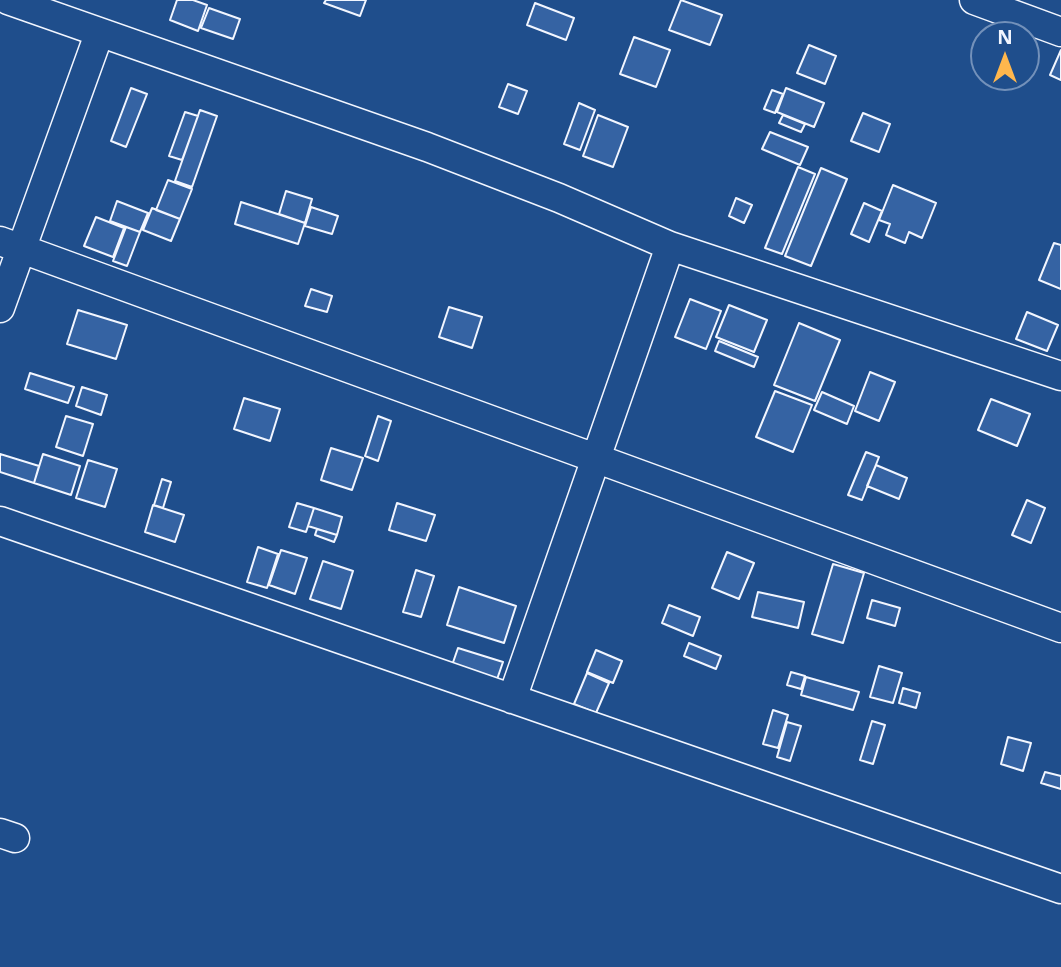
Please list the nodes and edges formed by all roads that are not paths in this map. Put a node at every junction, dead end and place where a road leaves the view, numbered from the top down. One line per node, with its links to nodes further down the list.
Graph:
1 (8, 0): 4 (street)
2 (974, 0): 3 (street)
3 (1061, 32)
4 (99, 34): 5 (street); 6 (street)
5 (10, 244): 7 (street); 9 (street)
6 (670, 246): 8 (street); 9 (street)
7 (0, 308)
8 (1061, 376)
9 (597, 458): 11 (street); 12 (street)
10 (0, 522): 12 (street)
11 (1061, 628)
12 (512, 699): 13 (street)
13 (1061, 889)

